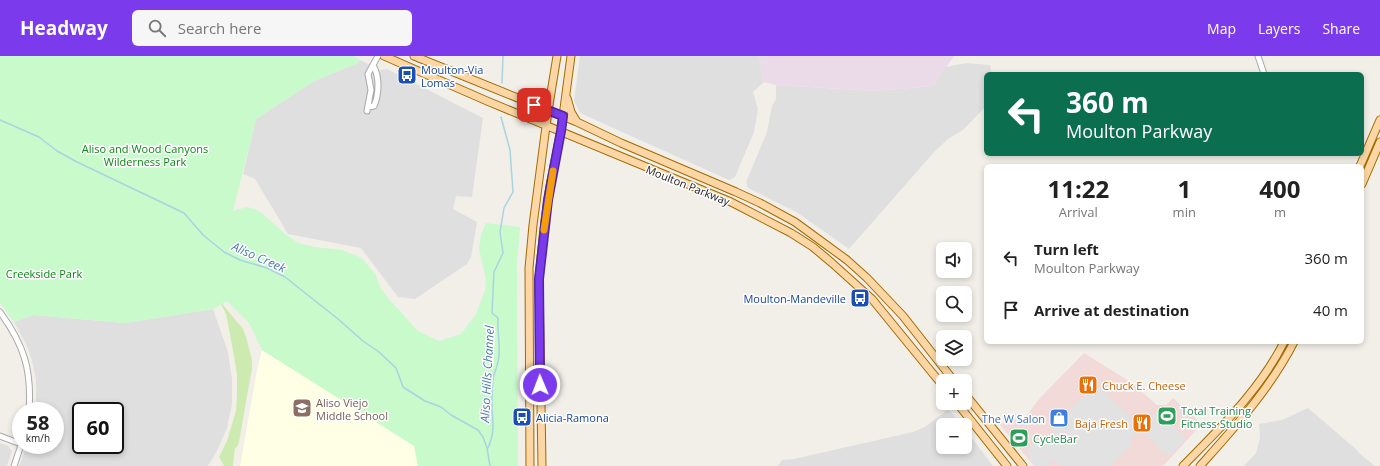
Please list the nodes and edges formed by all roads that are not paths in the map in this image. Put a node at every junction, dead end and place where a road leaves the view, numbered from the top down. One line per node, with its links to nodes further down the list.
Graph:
1 (378, 56): 7 (street)
2 (384, 56): 14 (main road, Moulton Parkway)
3 (414, 56): 10 (main road, Moulton Parkway)
4 (557, 56): 10 (main road)
5 (571, 56): 9 (main road)
6 (1258, 56): 8 (street)
7 (373, 65): 7 (street)
8 (1263, 72)
9 (566, 94): 11 (main road); 13 (main road)
10 (548, 111): 11 (main road, Moulton Parkway); 14 (main road)
11 (563, 116): 13 (main road, Moulton Parkway); 15 (main road)
12 (1380, 120): 17 (main road)
13 (578, 122): 23 (main road, Moulton Parkway)
14 (546, 126): 15 (main road, Moulton Parkway); 25 (main road)
15 (561, 131): 24 (main road, Moulton Parkway); 26 (main road)
16 (1380, 142): 18 (main road)
17 (1364, 149): 18 (street)
18 (1375, 154): 19 (main road)
19 (1364, 179)
20 (0, 312): 27 (street)
21 (1283, 344): 38 (main road)
22 (1293, 344): 39 (main road)
23 (948, 374)
24 (936, 377)
25 (530, 385): 26 (main road); 34 (main road)
26 (540, 385): 35 (main road)
27 (30, 402)
28 (972, 403): 37 (main road)
29 (963, 410): 36 (main road)
30 (0, 436): 31 (street)
31 (12, 441)
32 (18, 454): 33 (street)
33 (14, 466)
34 (530, 466)
35 (542, 466)
36 (1007, 466)
37 (1023, 466)
38 (1183, 466)
39 (1200, 466)

